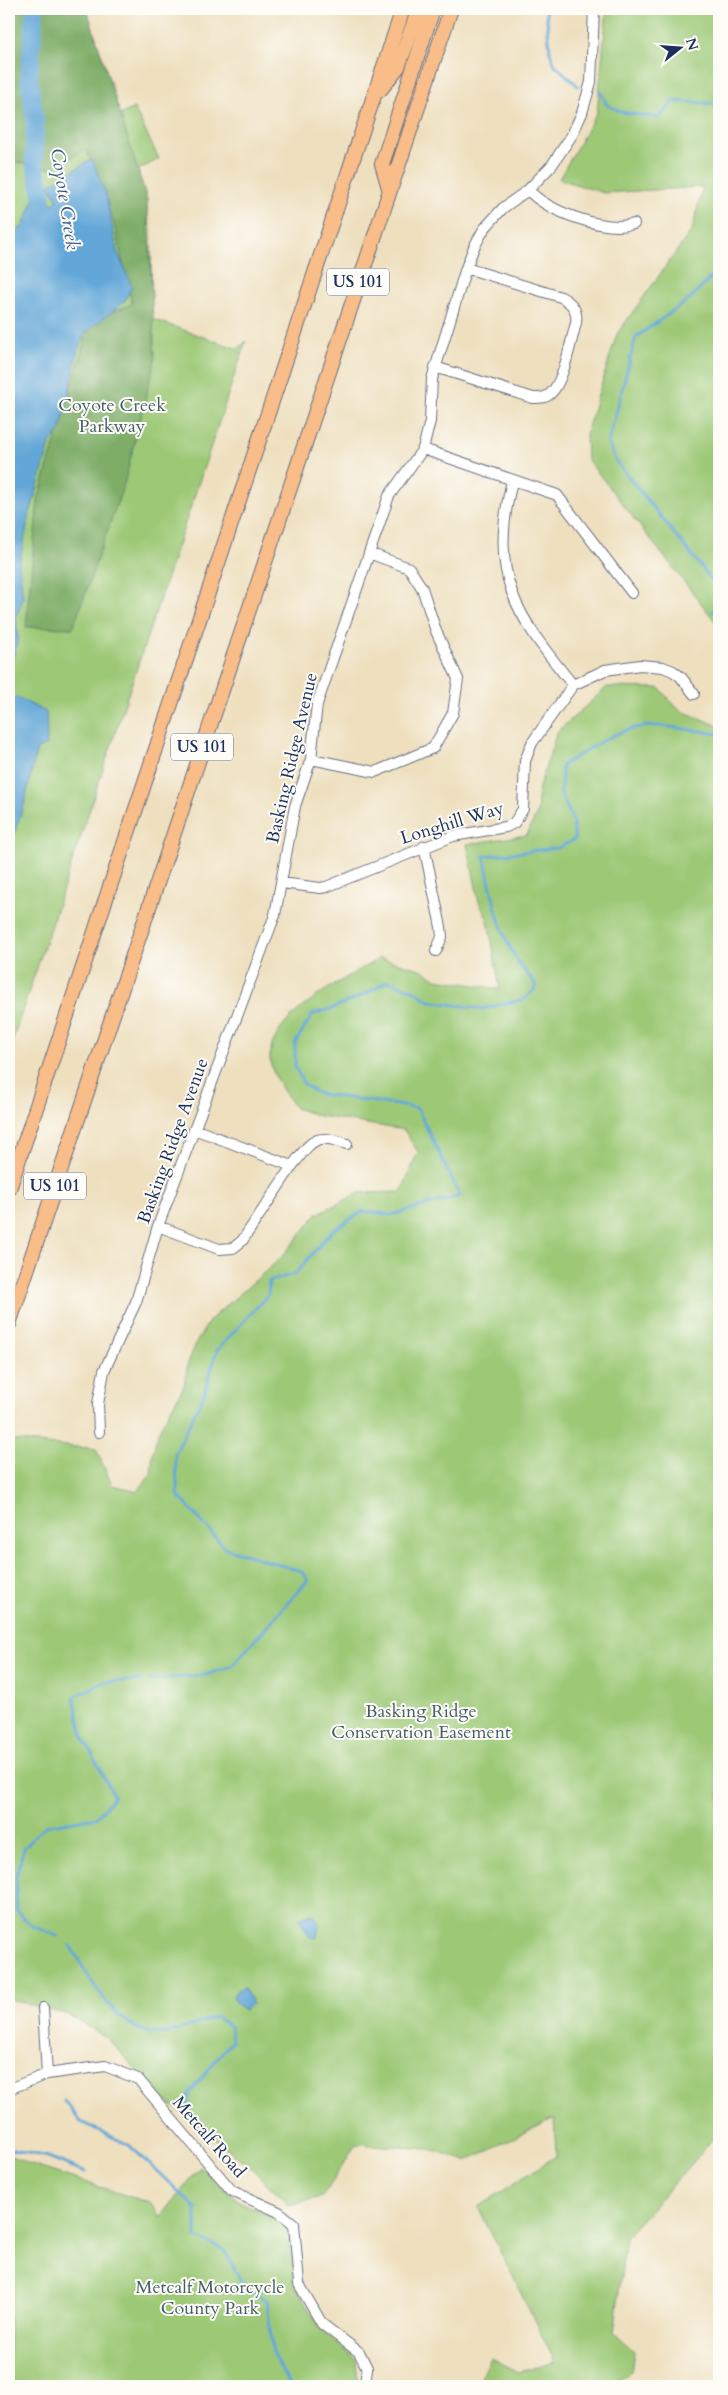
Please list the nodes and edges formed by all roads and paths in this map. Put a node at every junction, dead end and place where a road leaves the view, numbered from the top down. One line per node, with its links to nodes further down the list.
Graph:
1 (403, 9): 6 (highway, US 101)
2 (419, 9): 6 (highway)
3 (433, 9): 7 (highway)
4 (451, 9): 7 (highway, US 101)
5 (594, 9): 8 (street, Basking Ridge Avenue)
6 (375, 97): 25 (highway, US 101)
7 (389, 188): 27 (highway, US 101)
8 (528, 190): 9 (street); 10 (street, Basking Ridge Avenue)
9 (634, 224)
10 (466, 268): 11 (street, Basking Ridge Avenue); 11 (street)
11 (435, 367): 12 (street, Basking Ridge Avenue)
12 (423, 449): 13 (street); 14 (street, Basking Ridge Avenue)
13 (512, 481): 15 (street); 16 (street)
14 (369, 553): 18 (street, Basking Ridge Avenue); 18 (street)
15 (632, 592)
16 (573, 685): 17 (street); 19 (street, Longhill Way)
17 (694, 694)
18 (311, 759): 20 (street, Basking Ridge Avenue)
19 (424, 846): 20 (street, Longhill Way); 21 (street)
20 (282, 883): 22 (street, Basking Ridge Avenue)
21 (436, 951)
22 (194, 1128): 24 (street); 26 (street, Basking Ridge Avenue)
23 (348, 1144): 24 (street)
24 (292, 1166): 26 (street)
25 (9, 1190)
26 (158, 1226): 28 (street, Basking Ridge Avenue)
27 (9, 1324)
28 (99, 1432)
29 (44, 2008): 30 (street)
30 (47, 2074): 31 (street, Metcalf Road); 32 (street, Metcalf Road)
31 (9, 2089)
32 (365, 2386)

